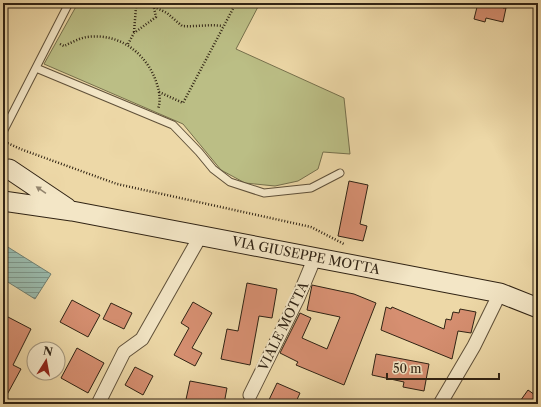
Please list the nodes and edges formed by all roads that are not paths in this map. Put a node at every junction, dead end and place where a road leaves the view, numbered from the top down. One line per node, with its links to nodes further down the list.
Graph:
1 (69, 3): 2 (lane)
2 (36, 68): 3 (lane); 5 (lane)
3 (3, 132)
4 (6, 165): 6 (main road, VIA GIUSEPPE MOTTA); 8 (main road, VIA GIUSEPPE MOTTA, one-way to 4)
5 (340, 173)
6 (3, 195)
7 (3, 201): 8 (main road, VIA GIUSEPPE MOTTA)
8 (72, 211): 9 (main road, VIA GIUSEPPE MOTTA)
9 (201, 235): 10 (main road, VIA GIUSEPPE MOTTA); 14 (street)
10 (315, 257): 11 (main road, VIA GIUSEPPE MOTTA); 13 (street, VIALE MOTTA)
11 (500, 293): 12 (main road, VIA GIUSEPPE MOTTA); 15 (street)
12 (538, 308)
13 (250, 395)
14 (98, 404)
15 (440, 404)

